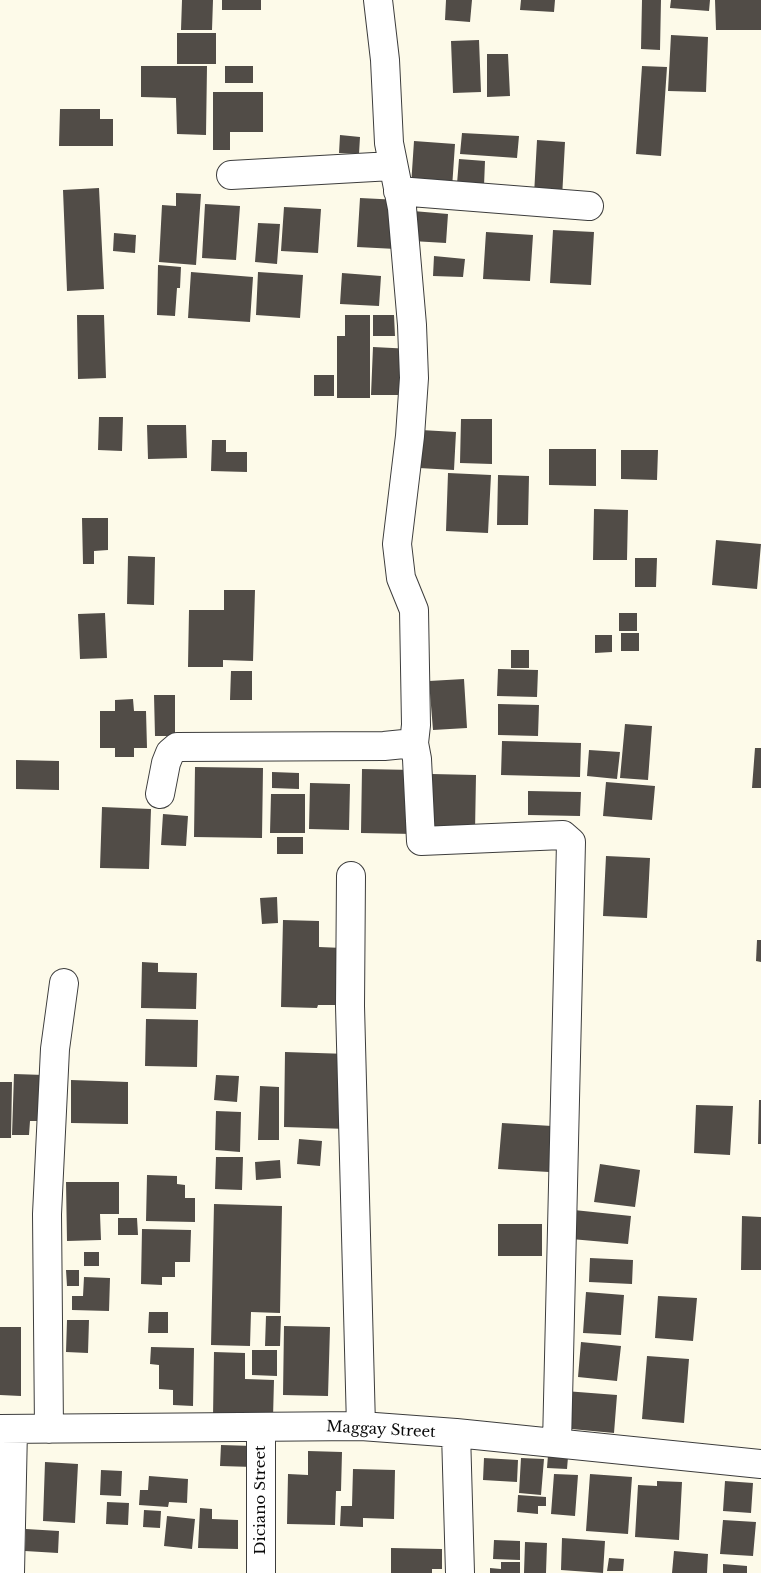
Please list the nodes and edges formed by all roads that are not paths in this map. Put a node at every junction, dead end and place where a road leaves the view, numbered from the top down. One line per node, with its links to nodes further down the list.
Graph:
1 (378, 0): 3 (street)
2 (231, 175): 3 (street)
3 (395, 178): 4 (street); 5 (street)
4 (589, 206)
5 (414, 743): 6 (street); 14 (street)
6 (160, 794)
7 (351, 876): 9 (street)
8 (64, 983): 12 (street)
9 (361, 1426): 10 (street, Maggay Street); 13 (street, Maggay Street)
10 (261, 1427): 12 (street, Maggay Street); 17 (street, Diciano Street)
11 (6, 1429): 12 (street, Maggay Street); 16 (street)
12 (49, 1429)
13 (456, 1433): 14 (street, Maggay Street); 18 (street)
14 (557, 1443): 15 (street, Maggay Street)
15 (761, 1464)
16 (10, 1573)
17 (260, 1573)
18 (460, 1573)

